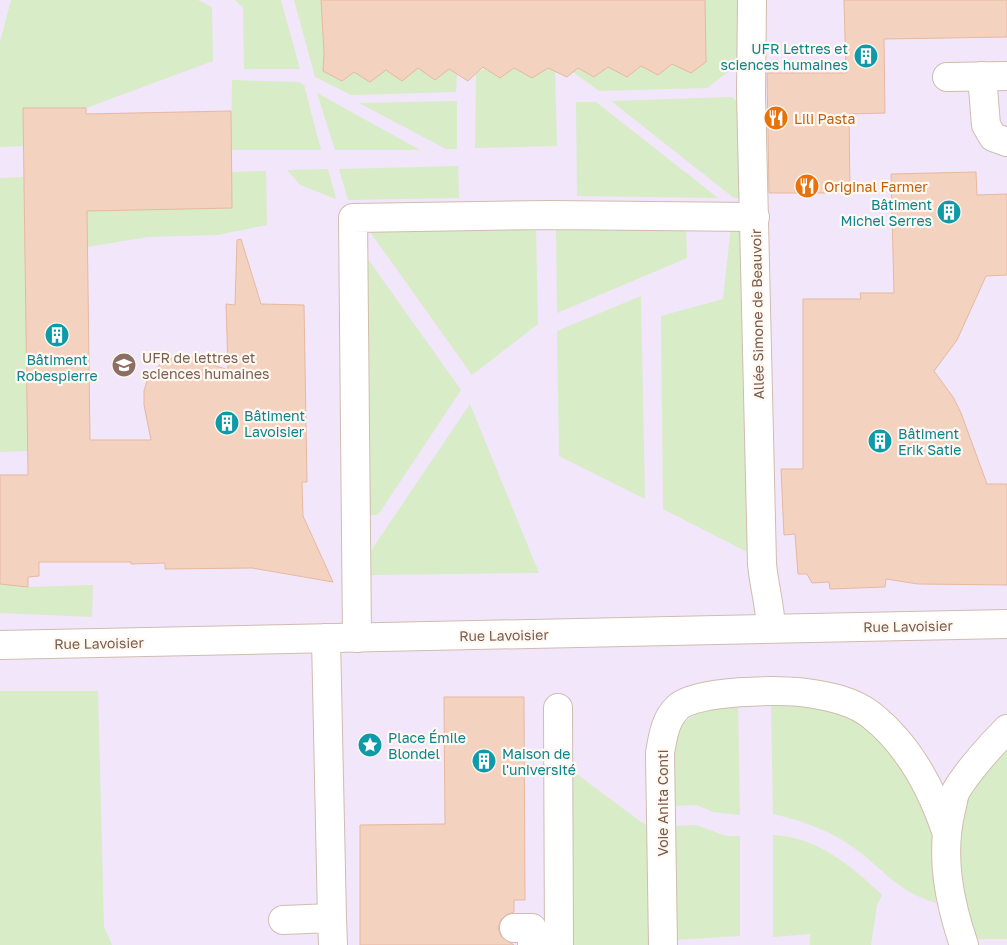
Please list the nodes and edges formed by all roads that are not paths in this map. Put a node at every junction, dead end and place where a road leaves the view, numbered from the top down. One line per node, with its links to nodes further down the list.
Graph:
1 (752, 0): 5 (street, Allée Simone de Beauvoir)
2 (995, 76): 3 (street); 4 (street)
3 (947, 78)
4 (1007, 142)
5 (754, 216): 7 (street, Allée Simone de Beauvoir); 9 (street)
6 (1007, 624): 7 (street, Rue Lavoisier)
7 (771, 628): 9 (street, Rue Lavoisier)
8 (326, 638): 9 (street, Rue Lavoisier); 10 (street, Rue Lavoisier); 14 (street)
9 (357, 638)
10 (0, 645)
11 (558, 708): 17 (street)
12 (1007, 729): 13 (street, Voie Anita Conti)
13 (946, 832): 18 (street, Voie Anita Conti); 19 (street, Voie Anita Conti)
14 (332, 918): 15 (street); 16 (street)
15 (283, 920)
16 (333, 945)
17 (559, 945)
18 (663, 945)
19 (964, 945)

